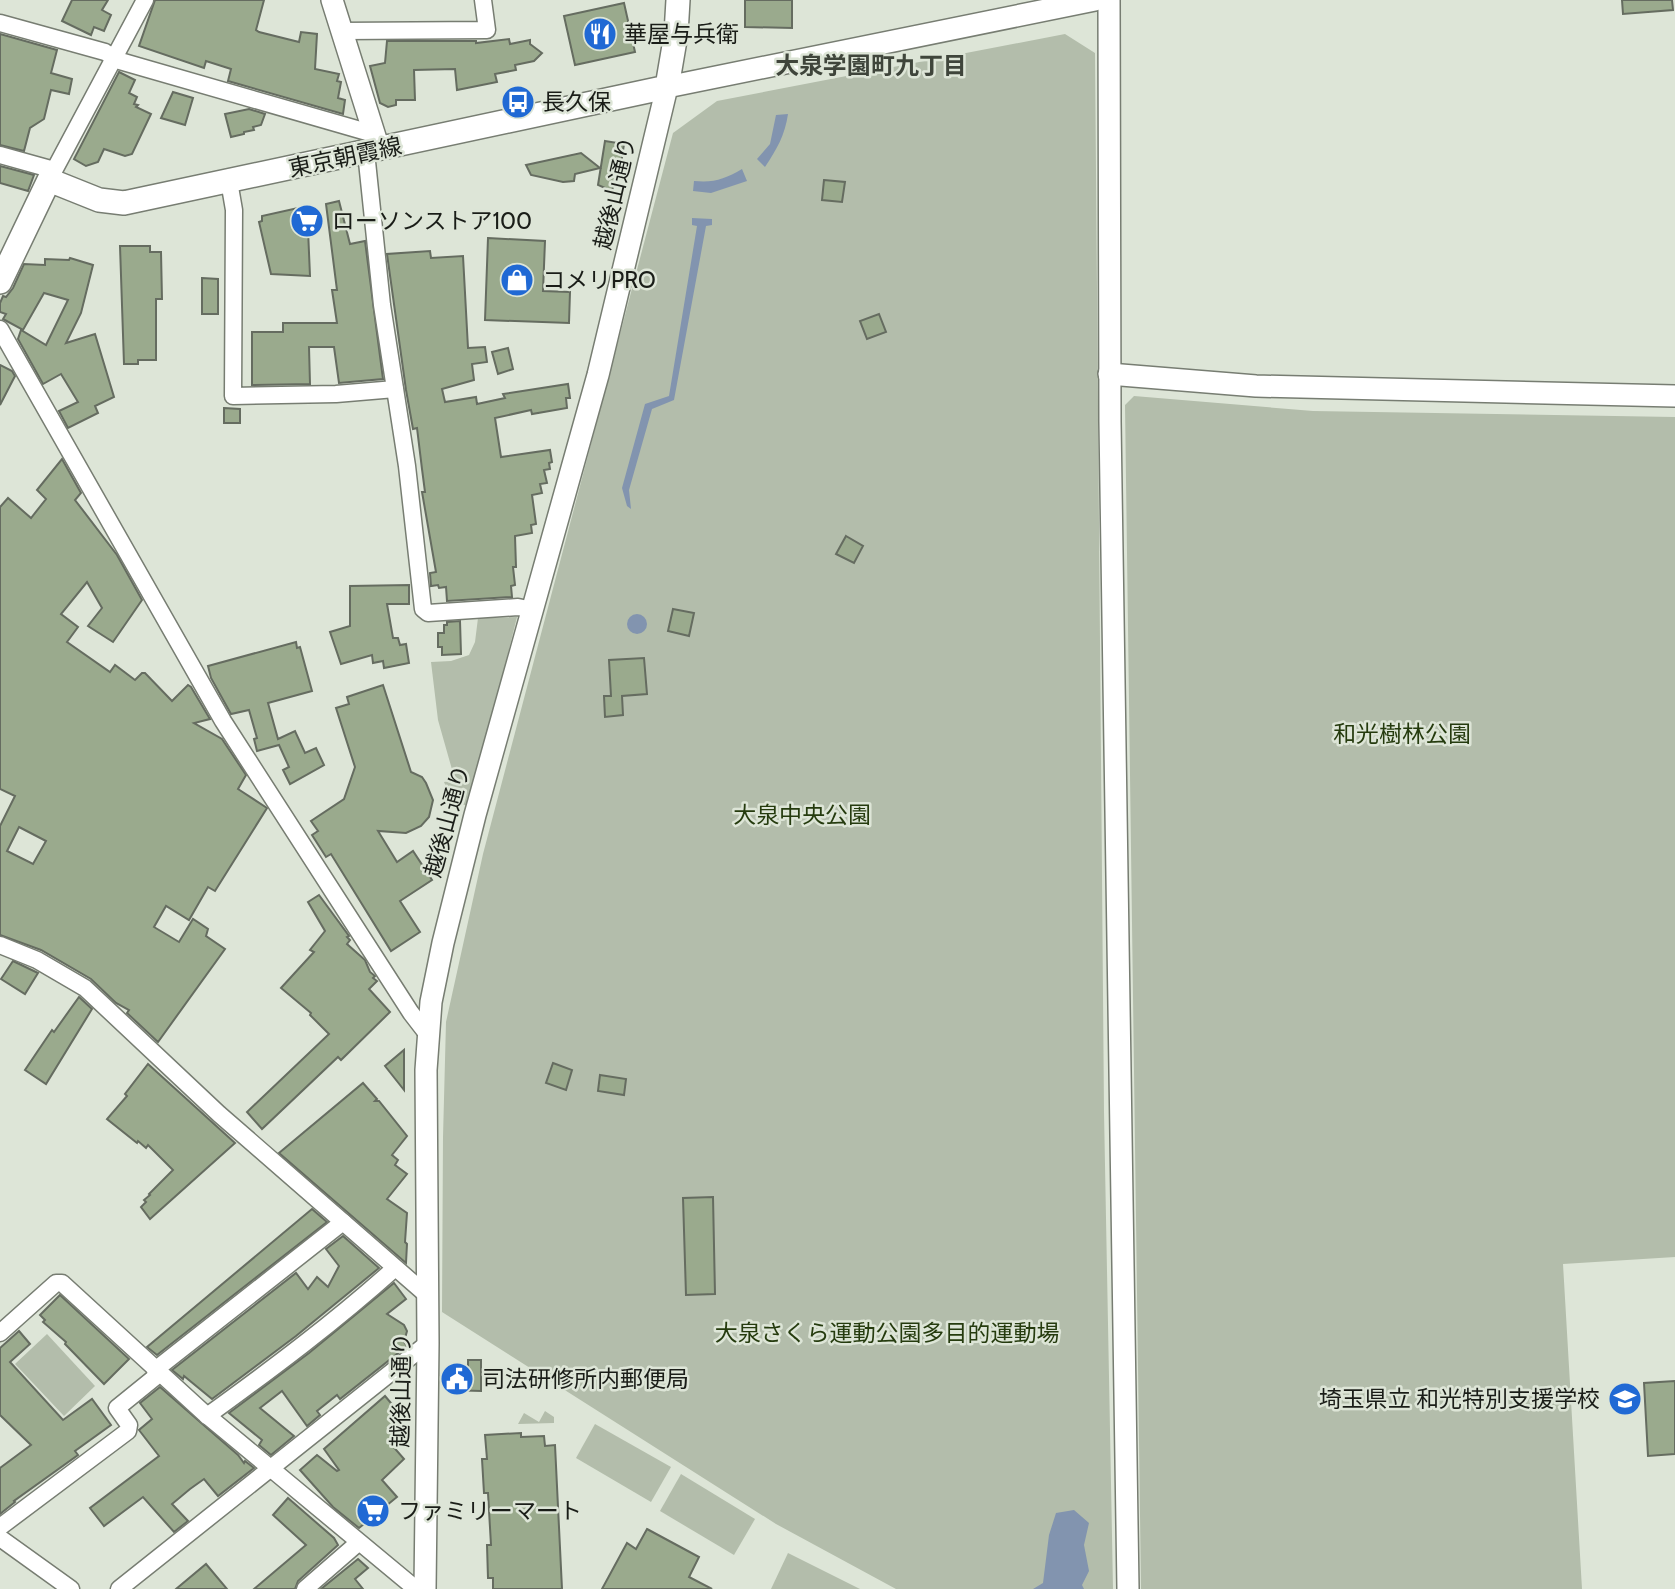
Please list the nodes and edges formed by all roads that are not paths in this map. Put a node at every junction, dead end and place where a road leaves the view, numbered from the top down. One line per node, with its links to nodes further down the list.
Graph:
1 (145, 0): 9 (street)
2 (332, 0): 8 (street)
3 (484, 0): 8 (street)
4 (678, 0): 10 (main road)
5 (1095, 0): 10 (street)
6 (1110, 0): 17 (street)
7 (0, 23): 9 (street)
8 (342, 31): 11 (street)
9 (113, 57): 11 (street); 13 (street)
10 (667, 87): 11 (main road, 東京朝霞線); 20 (street, 越後山通り)
11 (373, 145): 14 (main road, 東京朝霞線); 18 (street)
12 (0, 155): 13 (street)
13 (51, 175): 14 (main road, 東京朝霞線); 15 (main road)
14 (229, 181): 18 (street)
15 (0, 282)
16 (0, 330): 22 (street)
17 (1109, 374): 19 (street); 39 (street)
18 (395, 389): 20 (street)
19 (1675, 396)
20 (533, 610): 22 (street, 越後山通り)
21 (0, 945): 23 (street)
22 (428, 1035): 25 (street, 越後山通り)
23 (343, 1222): 24 (street); 28 (street)
24 (395, 1268): 25 (street); 29 (street)
25 (428, 1296): 27 (street, 越後山通り)
26 (0, 1333): 28 (street)
27 (428, 1343): 30 (street); 38 (street, 越後山通り)
28 (157, 1372): 29 (street); 31 (street)
29 (207, 1416): 30 (street)
30 (271, 1471): 33 (street); 35 (street)
31 (0, 1527)
32 (0, 1538): 34 (street)
33 (358, 1543): 36 (street); 37 (street)
34 (71, 1589)
35 (119, 1589)
36 (305, 1589)
37 (416, 1589)
38 (425, 1589)
39 (1128, 1589)

